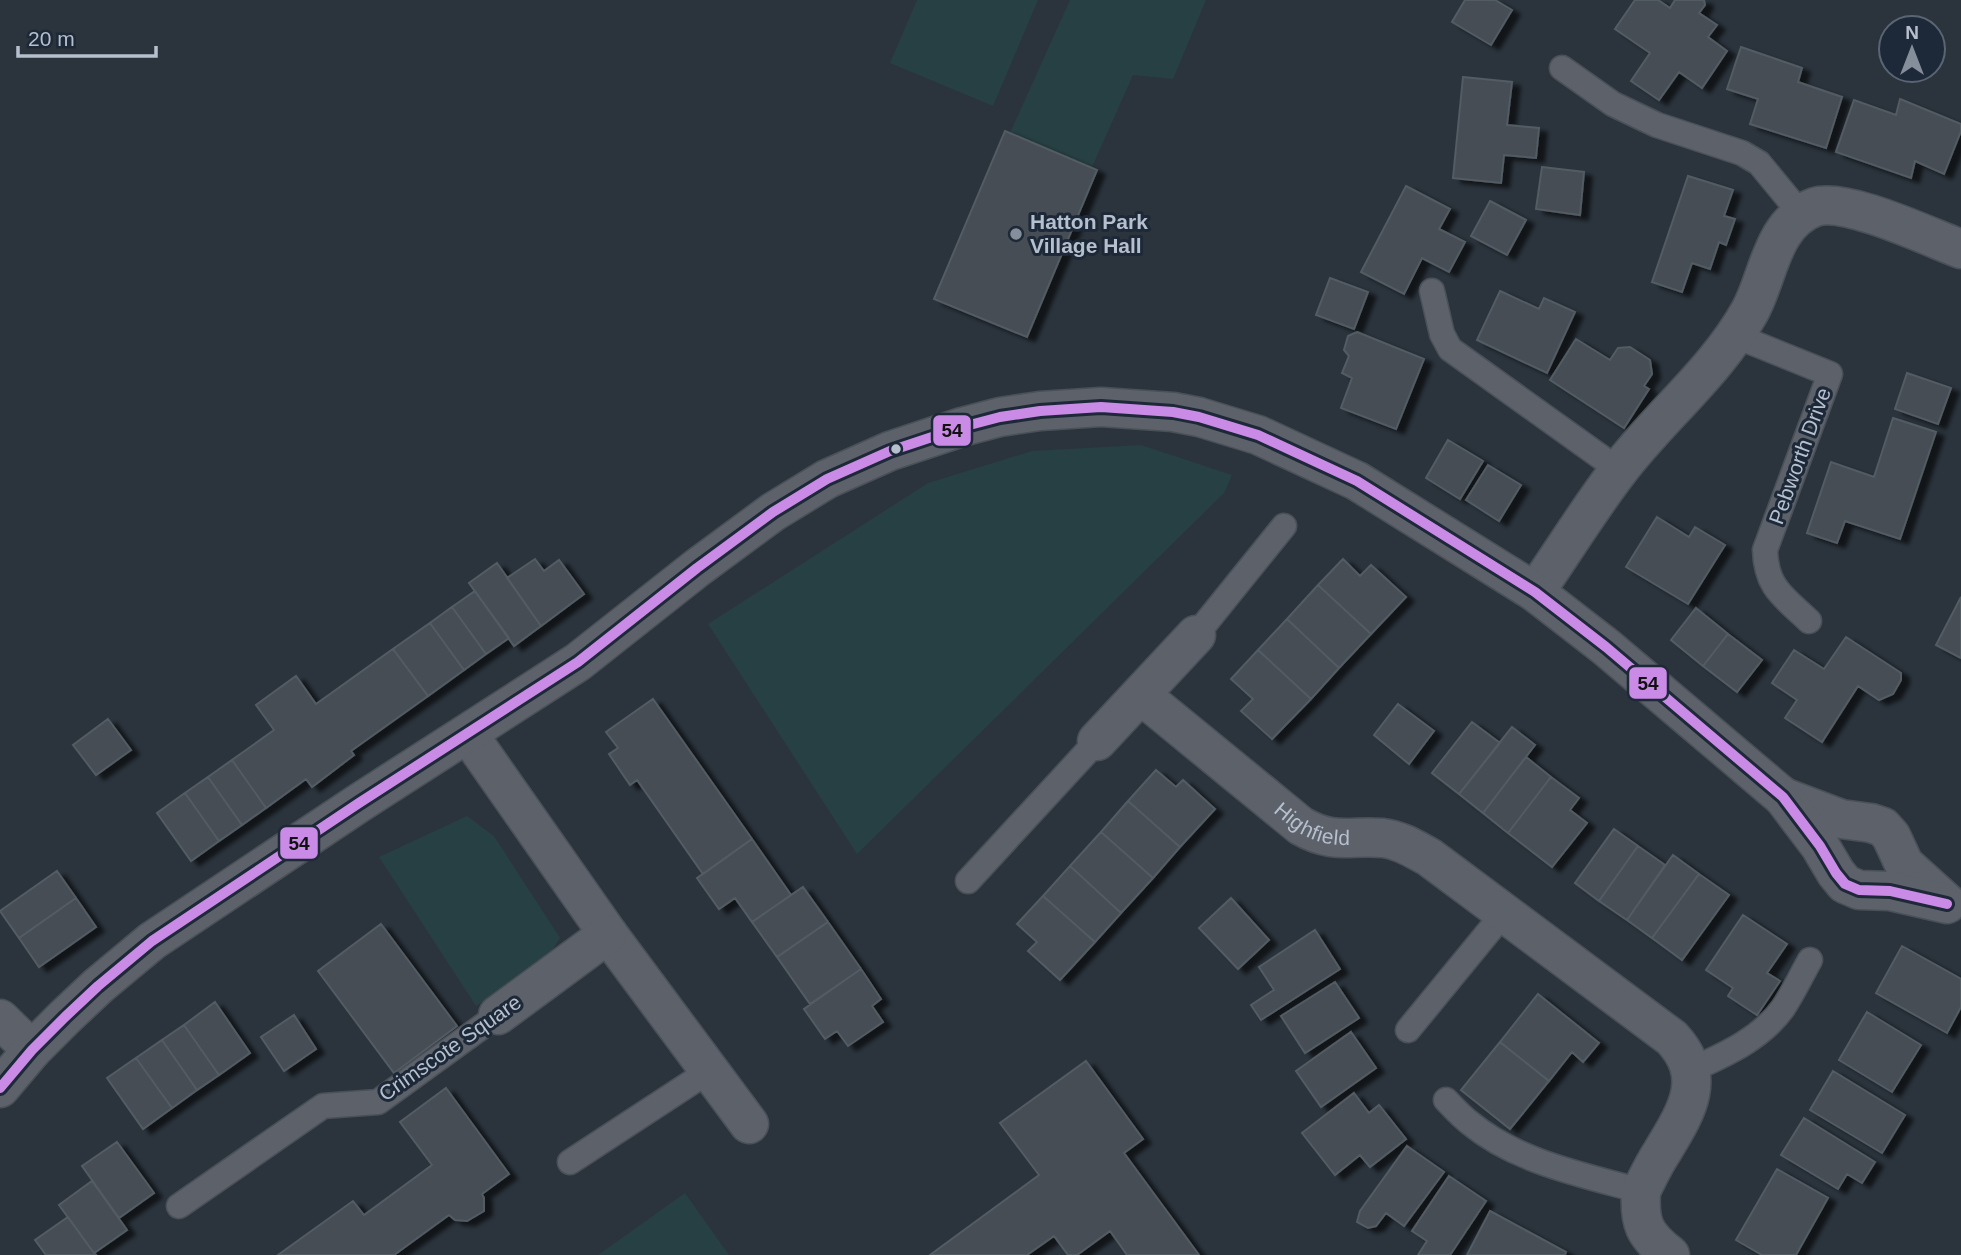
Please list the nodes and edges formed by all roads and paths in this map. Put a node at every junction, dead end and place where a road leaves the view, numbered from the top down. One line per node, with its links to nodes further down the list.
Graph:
1 (1562, 68): 2 (lane)
2 (1801, 214): 3 (street); 5 (street)
3 (1961, 249)
4 (1432, 291): 6 (lane)
5 (1736, 336): 6 (street); 9 (lane, Pebworth Drive)
6 (1619, 471): 8 (street)
7 (1284, 526): 10 (lane)
8 (1535, 592): 12 (street); 14 (street)
9 (1809, 621)
10 (1196, 635): 11 (street)
11 (1141, 695): 13 (street); 17 (street, Highfield)
12 (468, 734): 18 (street); 23 (street)
13 (1097, 741): 15 (lane)
14 (1783, 797): 16 (street); 16 (street)
15 (968, 881)
16 (1954, 907)
17 (1504, 913): 22 (lane); 25 (street, Highfield)
18 (608, 934): 20 (street, Crimscote Square); 24 (street)
19 (1810, 960): 25 (lane)
20 (498, 1016): 31 (lane, Crimscote Square)
21 (0, 1019): 23 (street)
22 (1408, 1030)
23 (32, 1050): 26 (street)
24 (709, 1070): 28 (street); 29 (lane)
25 (1691, 1070): 30 (street)
26 (0, 1088)
27 (1446, 1100): 30 (lane)
28 (749, 1124)
29 (570, 1162)
30 (1641, 1191): 32 (street)
31 (178, 1206)
32 (1670, 1255)

